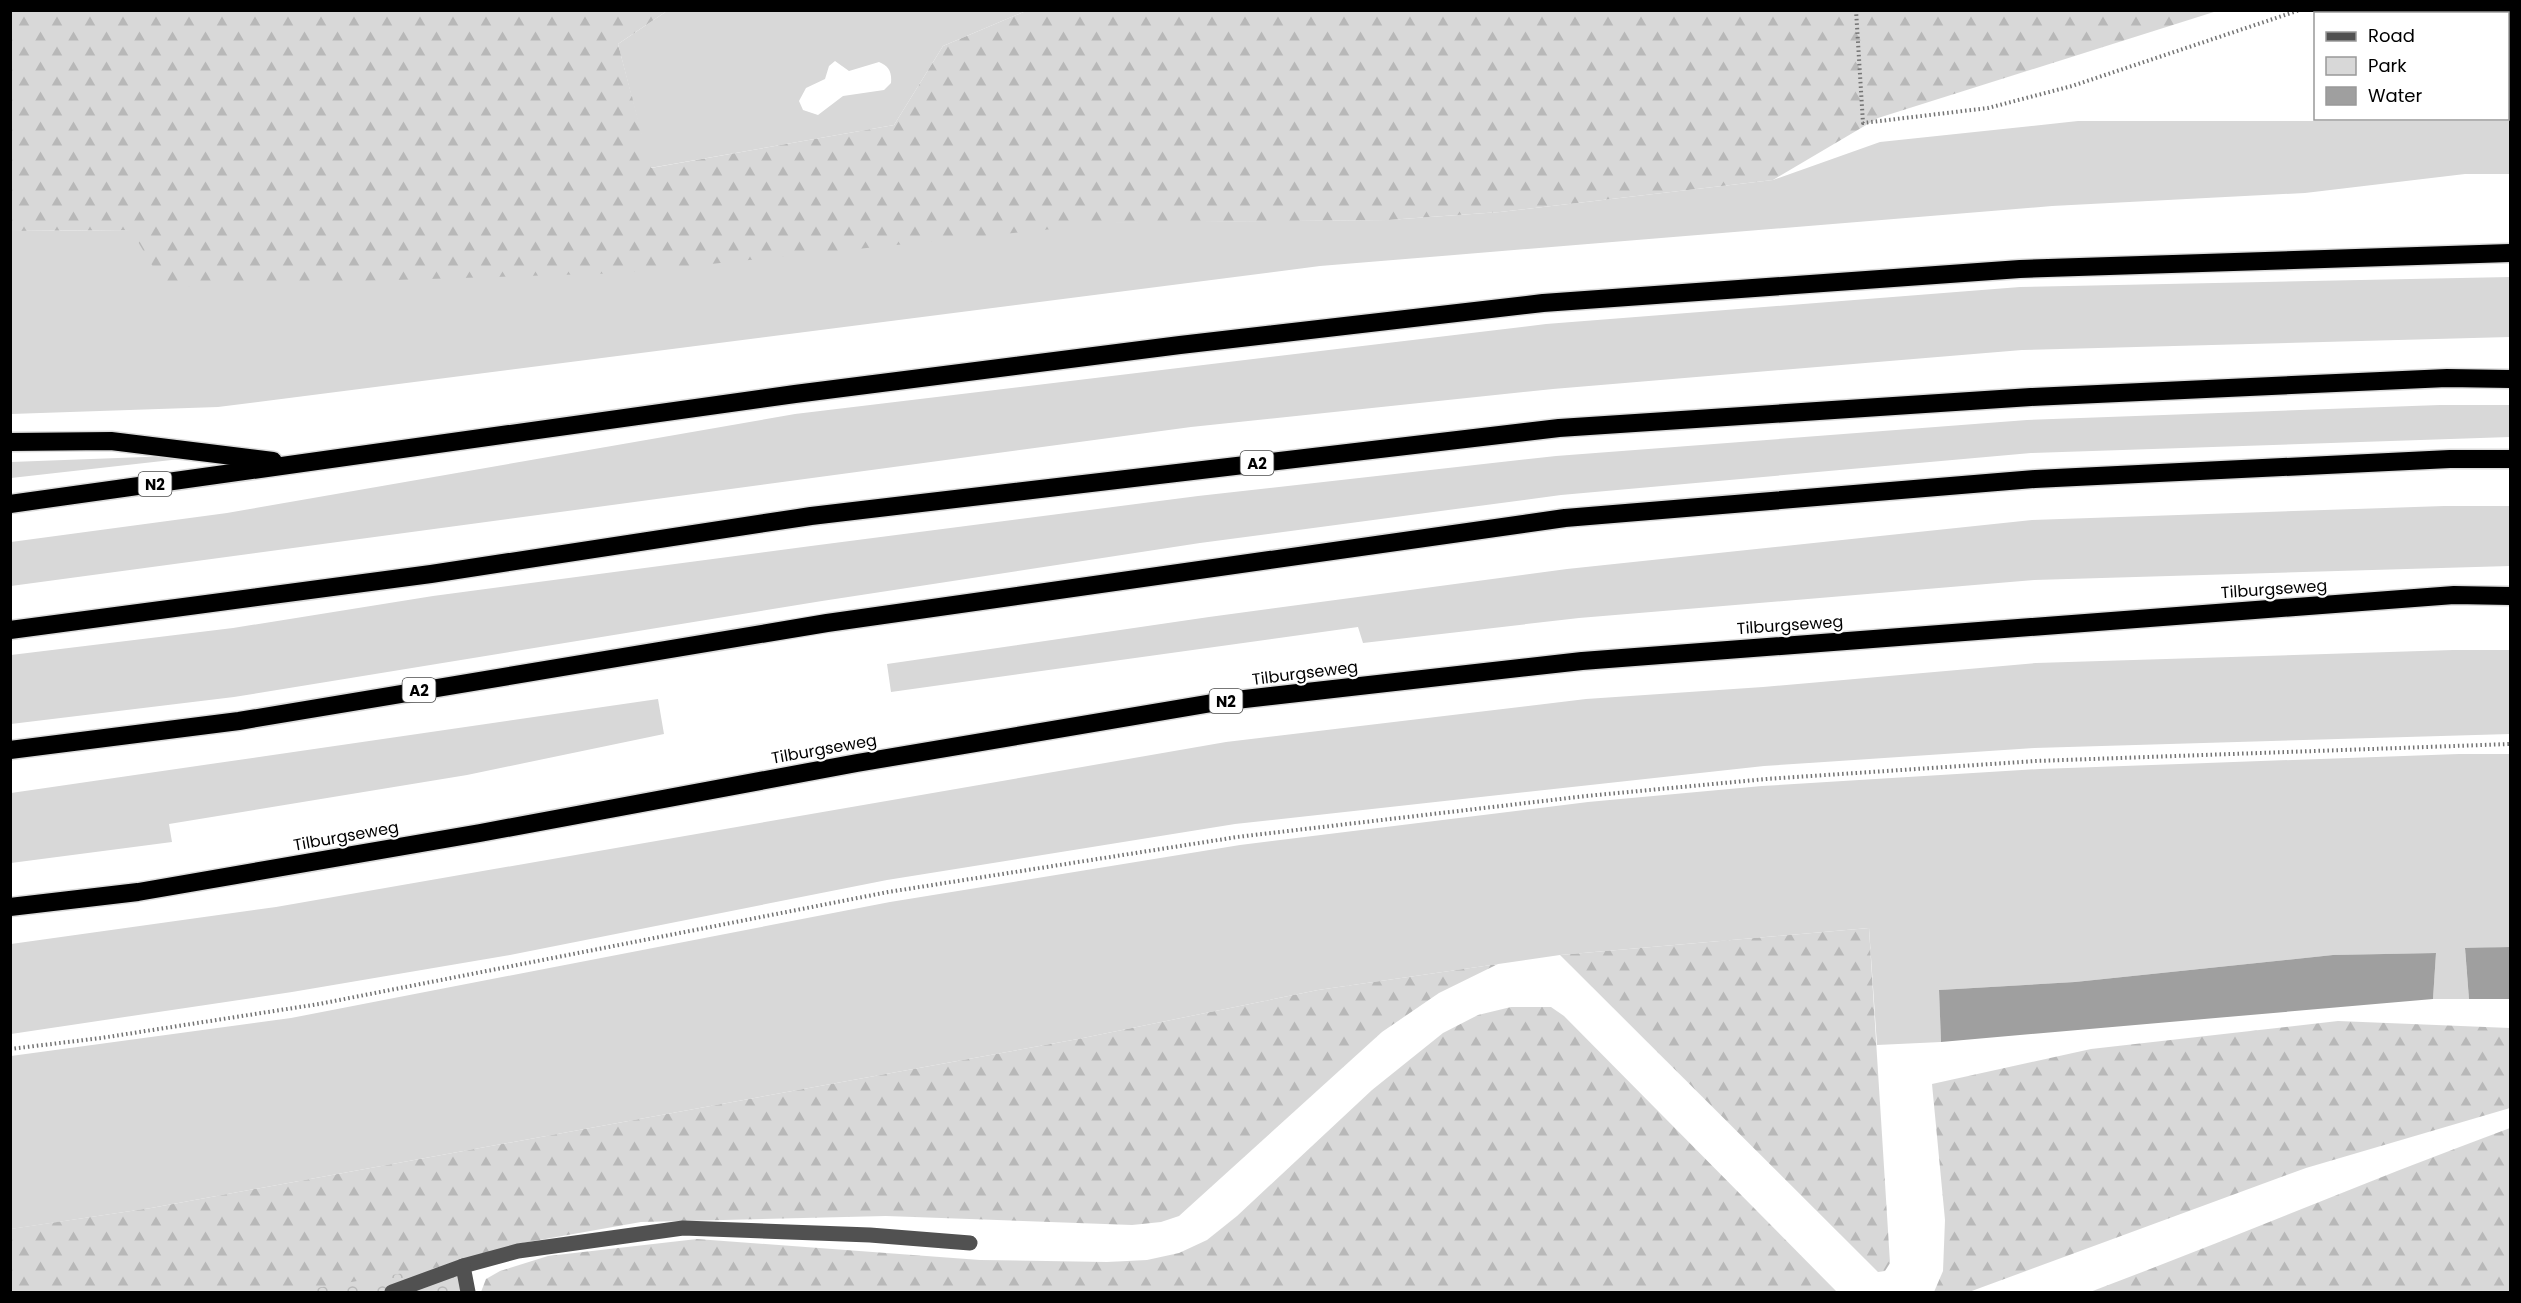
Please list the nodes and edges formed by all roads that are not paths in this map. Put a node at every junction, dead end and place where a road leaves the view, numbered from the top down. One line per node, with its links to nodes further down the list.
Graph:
1 (2511, 253): 5 (highway, N2)
2 (2511, 379): 8 (highway, A2)
3 (10, 442): 5 (highway, N2)
4 (2511, 459): 9 (highway, A2)
5 (299, 464): 6 (highway, N2)
6 (10, 504)
7 (2511, 596): 10 (highway, Tilburgseweg / N2)
8 (10, 630)
9 (10, 750)
10 (10, 907)
11 (970, 1243): 12 (street)
12 (463, 1266): 13 (street); 14 (street)
13 (392, 1293)
14 (468, 1293)

